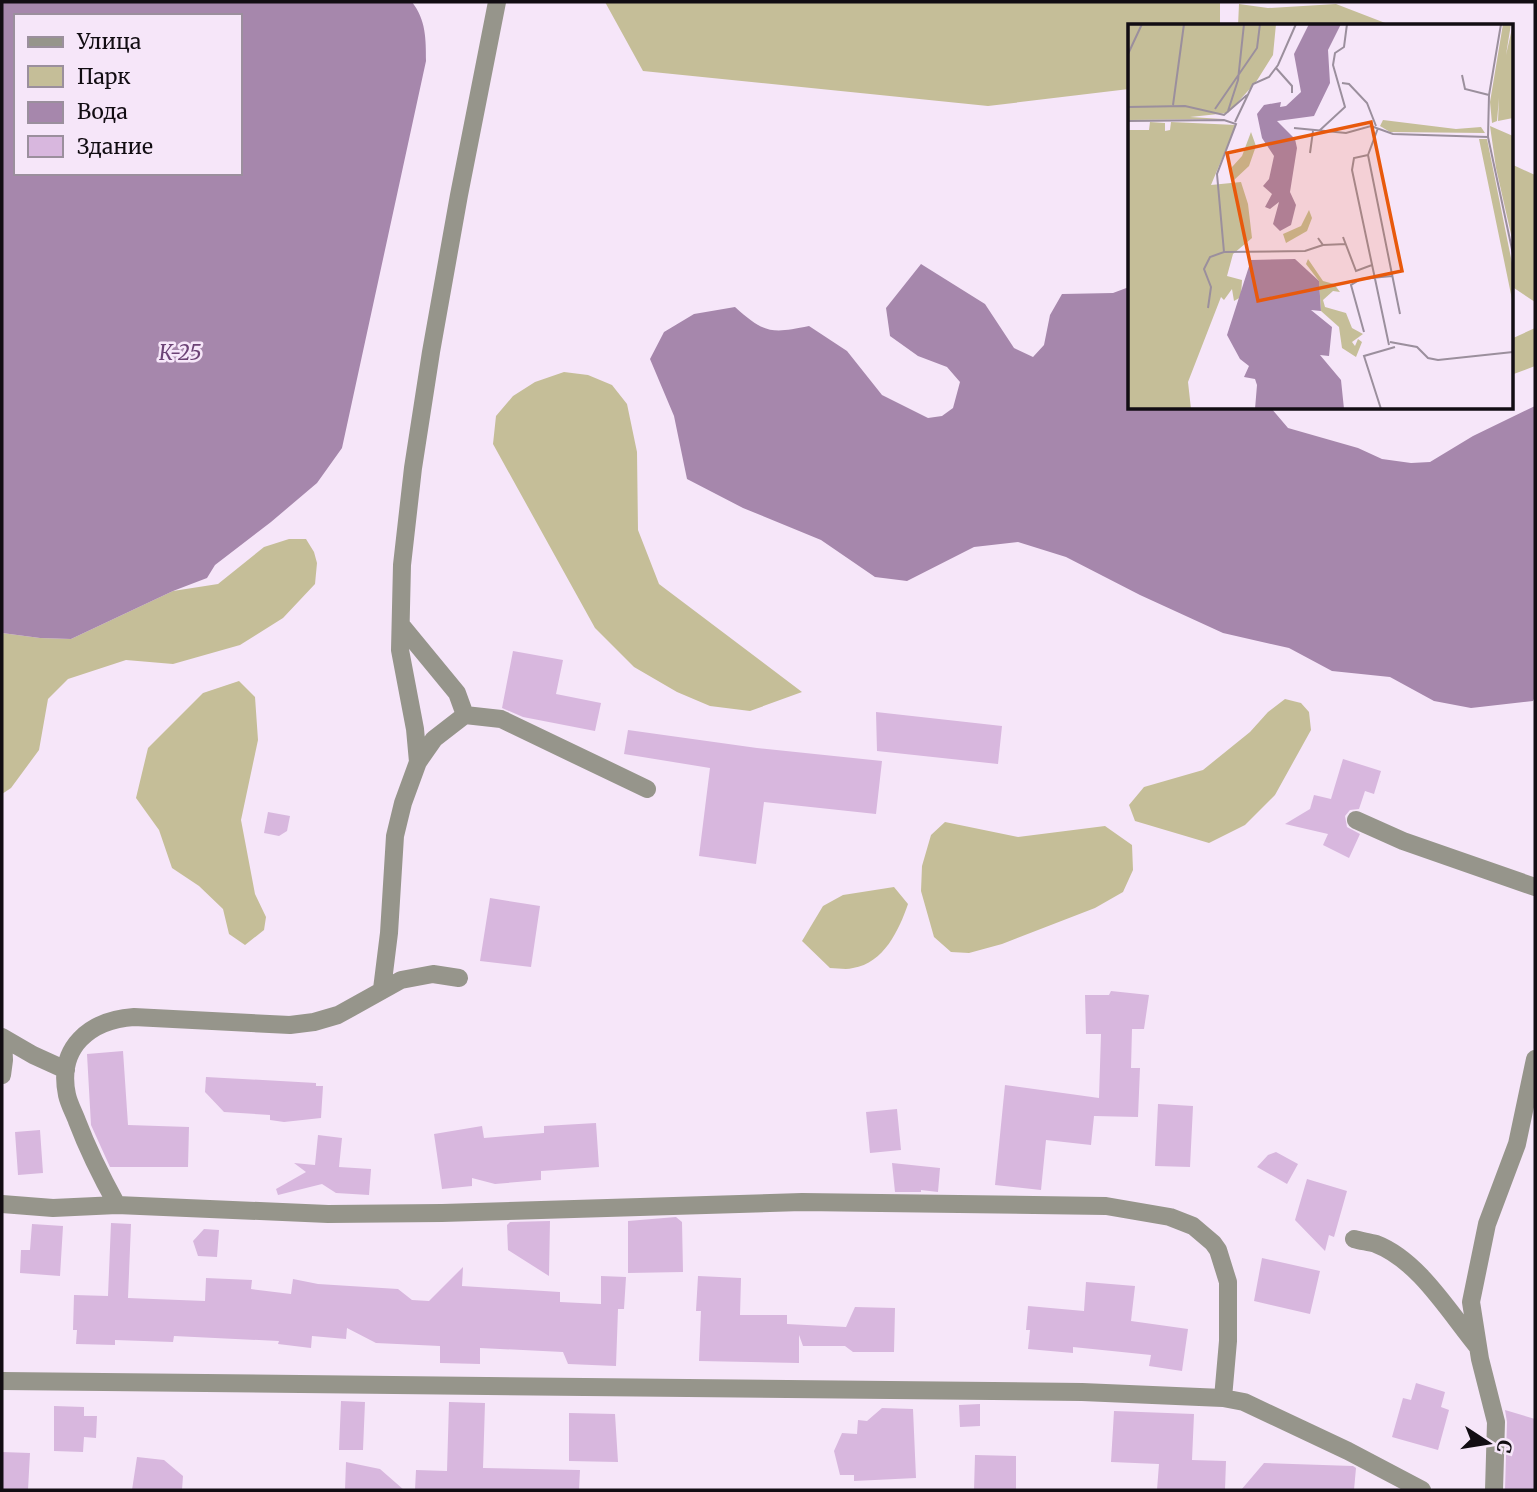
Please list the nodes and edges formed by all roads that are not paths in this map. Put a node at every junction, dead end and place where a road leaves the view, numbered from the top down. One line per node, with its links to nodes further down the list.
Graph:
1 (497, 2): 2 (street)
2 (401, 625): 3 (street); 4 (street)
3 (465, 715): 4 (street); 5 (street)
4 (418, 762): 9 (street)
5 (647, 789)
6 (1356, 820): 7 (street)
7 (1535, 887)
8 (459, 978): 9 (street)
9 (382, 989): 12 (street)
10 (2, 1038): 12 (street); 13 (street)
11 (1535, 1059): 17 (street)
12 (66, 1070): 15 (street)
13 (2, 1075)
14 (2, 1205): 15 (street)
15 (117, 1205): 19 (street)
16 (1354, 1240): 17 (street)
17 (1478, 1347): 21 (street)
18 (2, 1381): 19 (street)
19 (1223, 1398): 20 (street)
20 (1423, 1490)
21 (1494, 1490)

